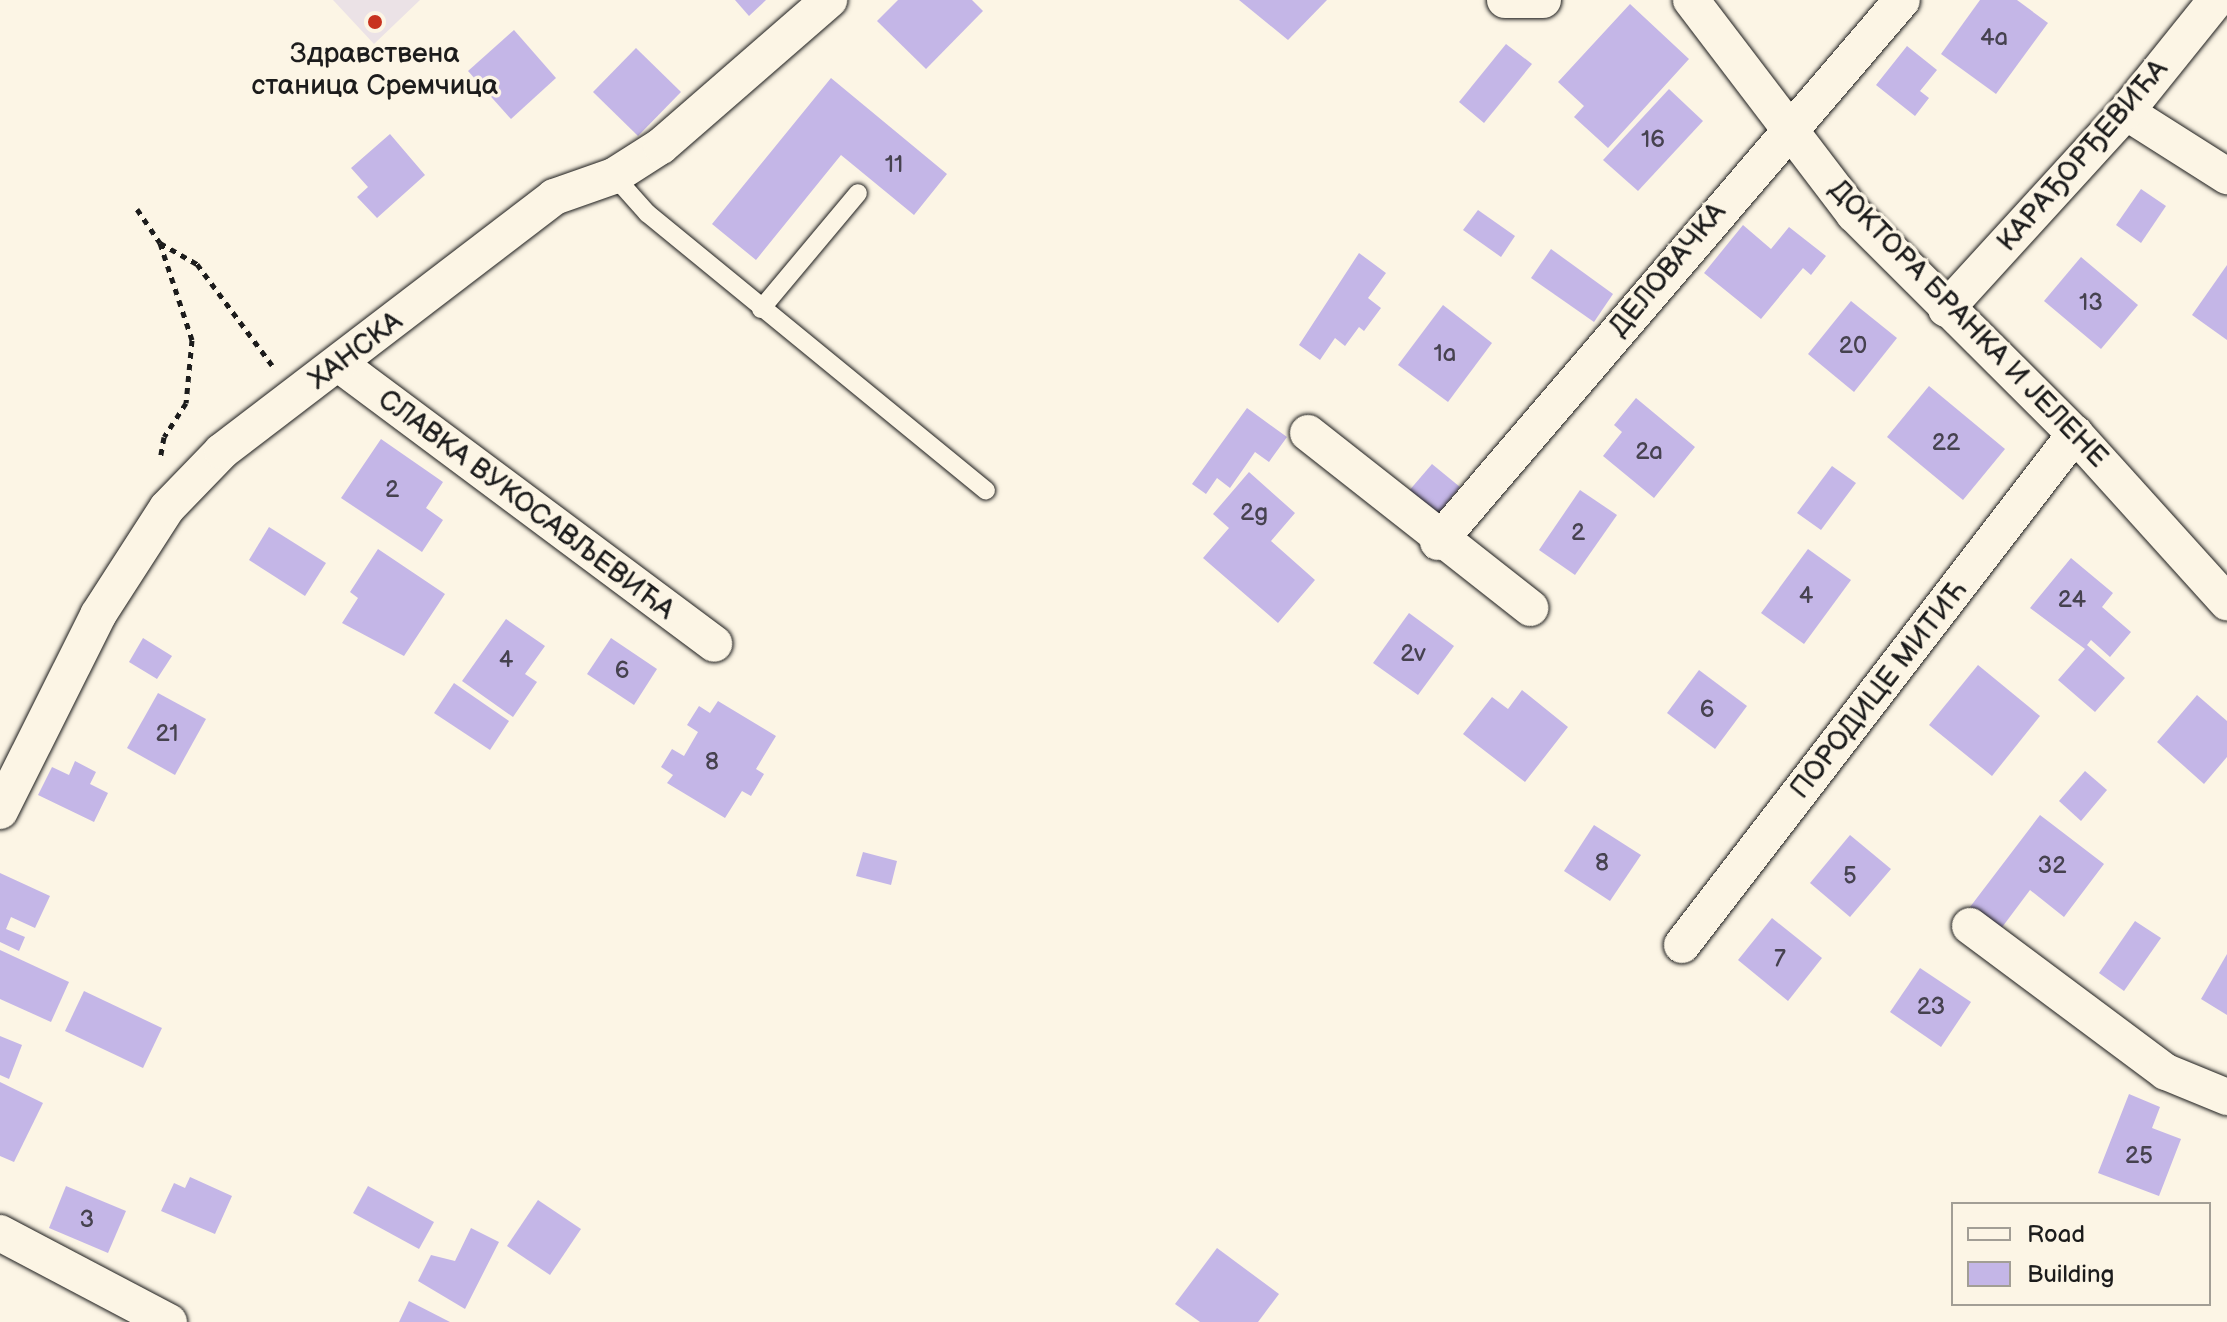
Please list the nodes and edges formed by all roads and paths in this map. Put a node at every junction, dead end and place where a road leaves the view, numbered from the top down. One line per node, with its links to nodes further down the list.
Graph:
1 (829, 0): 9 (street, ХАНСКА)
2 (1505, 0): 3 (street)
3 (1543, 0)
4 (1691, 0): 8 (street, ДОКТОРА БРАНКА И ЈЕЛЕНЕ)
5 (1902, 0): 8 (street, ДЕЛОВАЧКА)
6 (2216, 0): 7 (street, КАРАЂОРЂЕВИЋА)
7 (2126, 112): 10 (street); 15 (street, КАРАЂОРЂЕВИЋА)
8 (1789, 126): 15 (street, ДОКТОРА БРАНКА И ЈЕЛЕНЕ); 22 (street, ДЕЛОВАЧКА)
9 (614, 176): 14 (lane); 16 (street, ХАНСКА)
10 (2227, 176)
11 (858, 193): 14 (lane)
12 (137, 209): 13 (path)
13 (160, 243): 17 (path); 21 (path)
14 (761, 309): 20 (lane)
15 (1946, 309): 19 (street, ДОКТОРА БРАНКА И ЈЕЛЕНЕ)
16 (339, 364): 17 (street, ХАНСКА); 25 (street, СЛАВКА ВУКОСАВЉЕВИЋА)
17 (305, 390): 21 (street, ХАНСКА)
18 (1308, 433): 22 (street)
19 (2075, 434): 23 (street, ДОКТОРА БРАНКА И ЈЕЛЕНЕ); 28 (street, ПОРОДИЦЕ МИТИЋ)
20 (986, 490)
21 (167, 508): 26 (street, ХАНСКА)
22 (1438, 542): 24 (street)
23 (2227, 602)
24 (1530, 608)
25 (714, 644)
26 (0, 811)
27 (1970, 926): 29 (street)
28 (1682, 945)
29 (2227, 1097)
30 (0, 1233): 31 (street)
31 (169, 1322)

